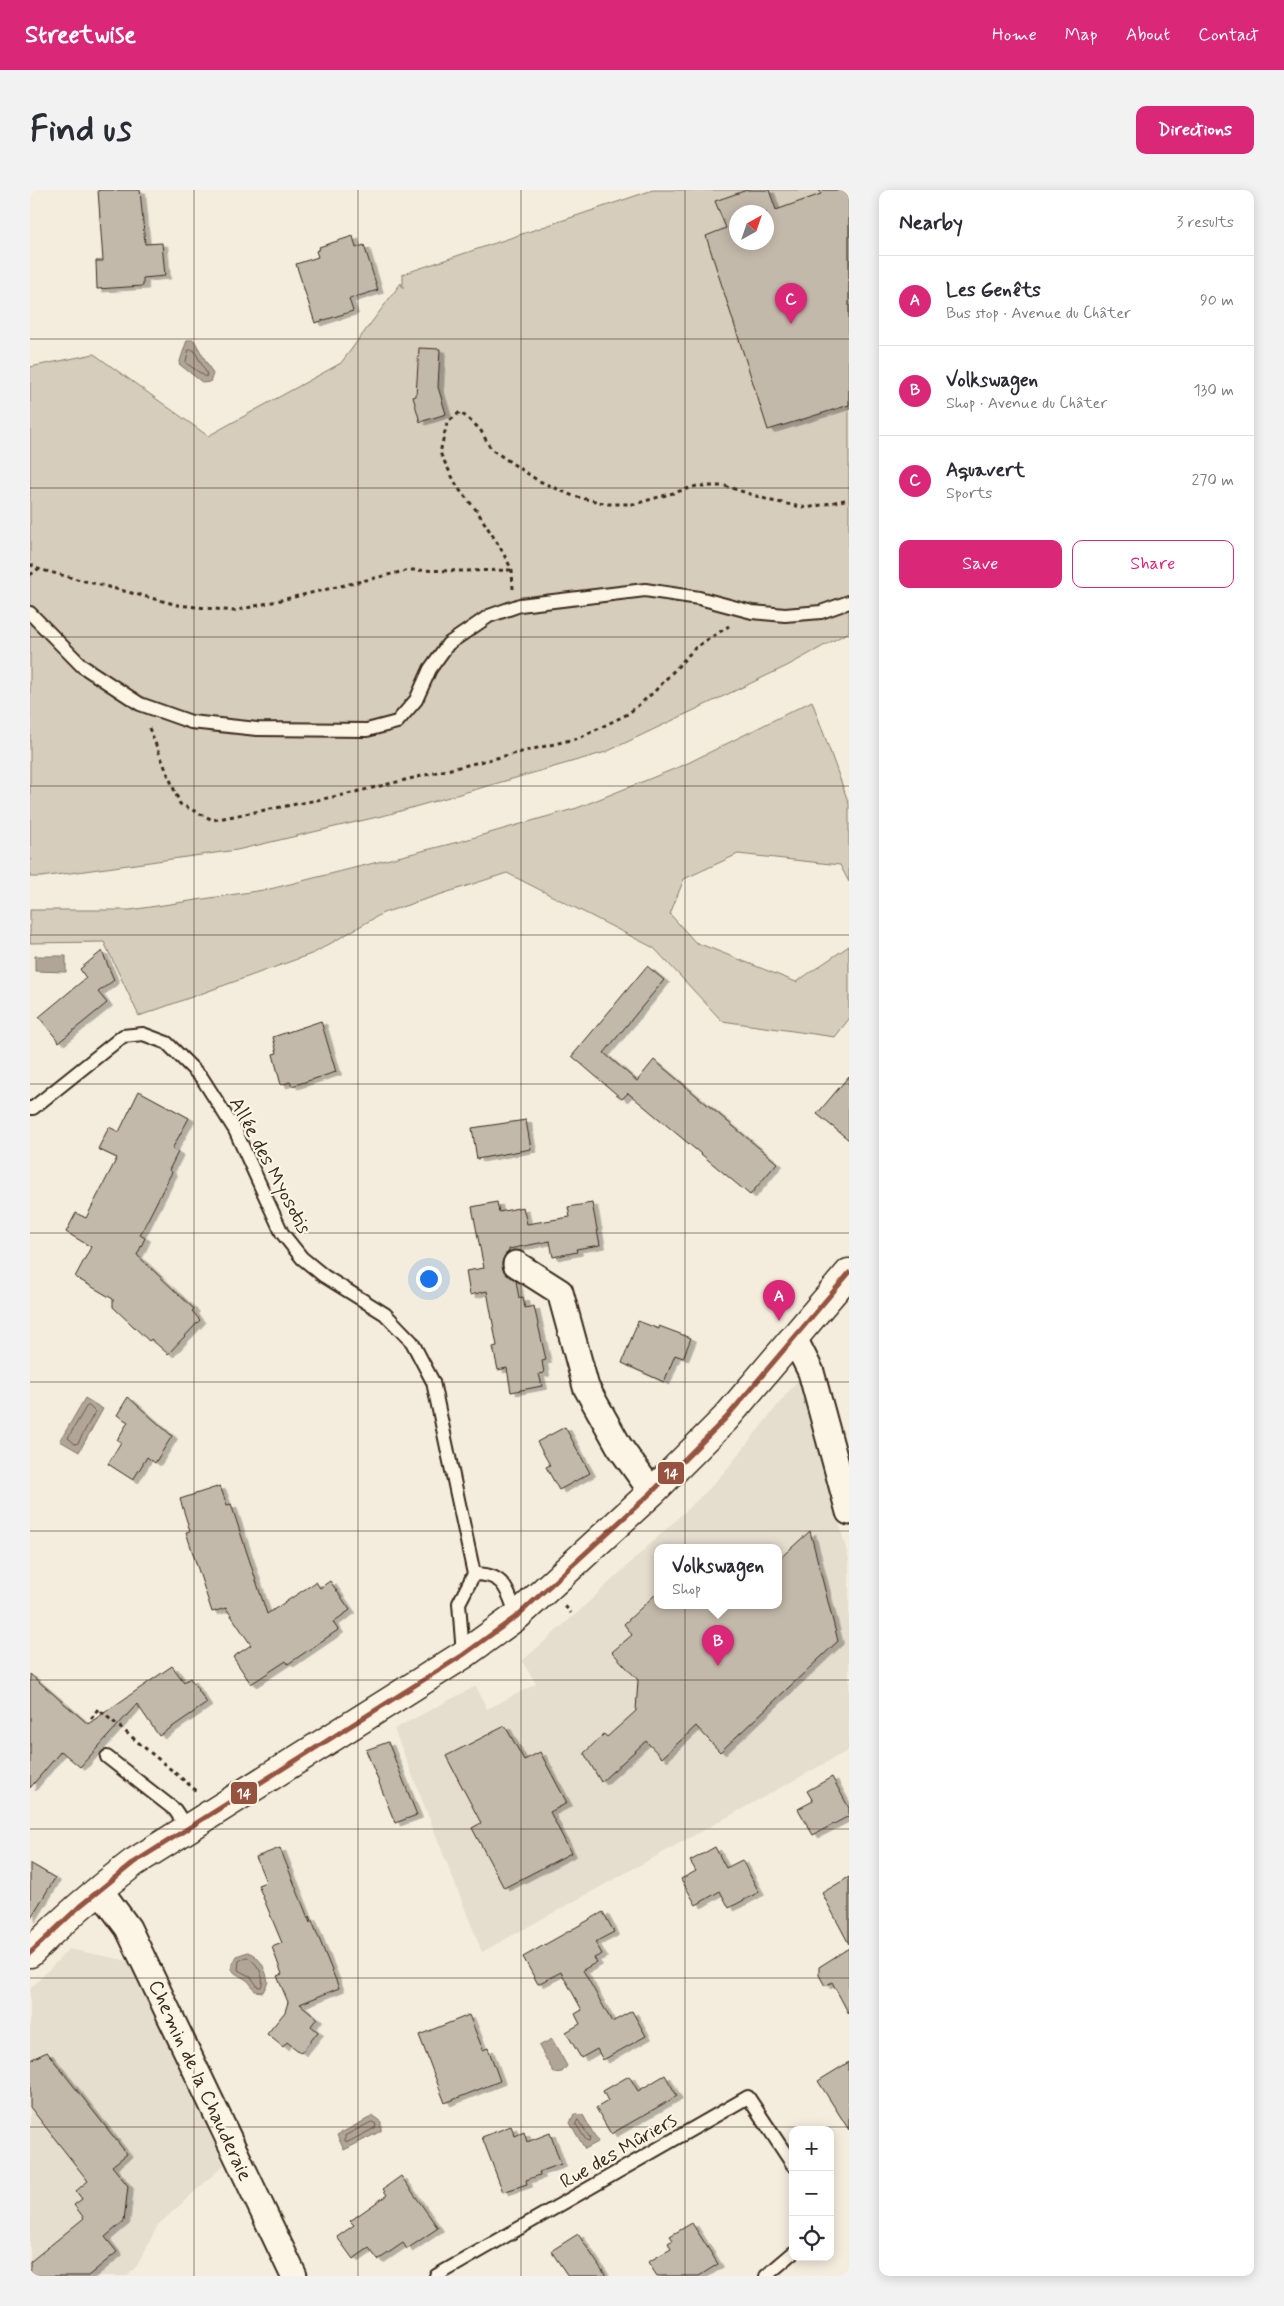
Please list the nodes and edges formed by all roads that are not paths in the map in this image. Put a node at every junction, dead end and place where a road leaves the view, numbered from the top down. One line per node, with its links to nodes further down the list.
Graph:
1 (849, 602): 2 (lane)
2 (30, 613)
3 (30, 1108): 9 (lane, Allée des Myosotis)
4 (516, 1264): 7 (street)
5 (849, 1273): 6 (main road)
6 (794, 1338): 7 (main road); 8 (street)
7 (652, 1492): 10 (main road)
8 (849, 1512)
9 (474, 1574): 10 (lane); 11 (lane)
10 (517, 1616): 11 (main road)
11 (463, 1655): 13 (main road)
12 (106, 1756): 13 (lane)
13 (187, 1828): 14 (main road)
14 (99, 1889): 15 (main road); 18 (street, Chemin de la Chauderaie)
15 (30, 1954)
16 (789, 2158): 19 (lane, Rue des Mûriers)
17 (789, 2256): 20 (lane)
18 (294, 2276)
19 (436, 2276)
20 (766, 2276)

